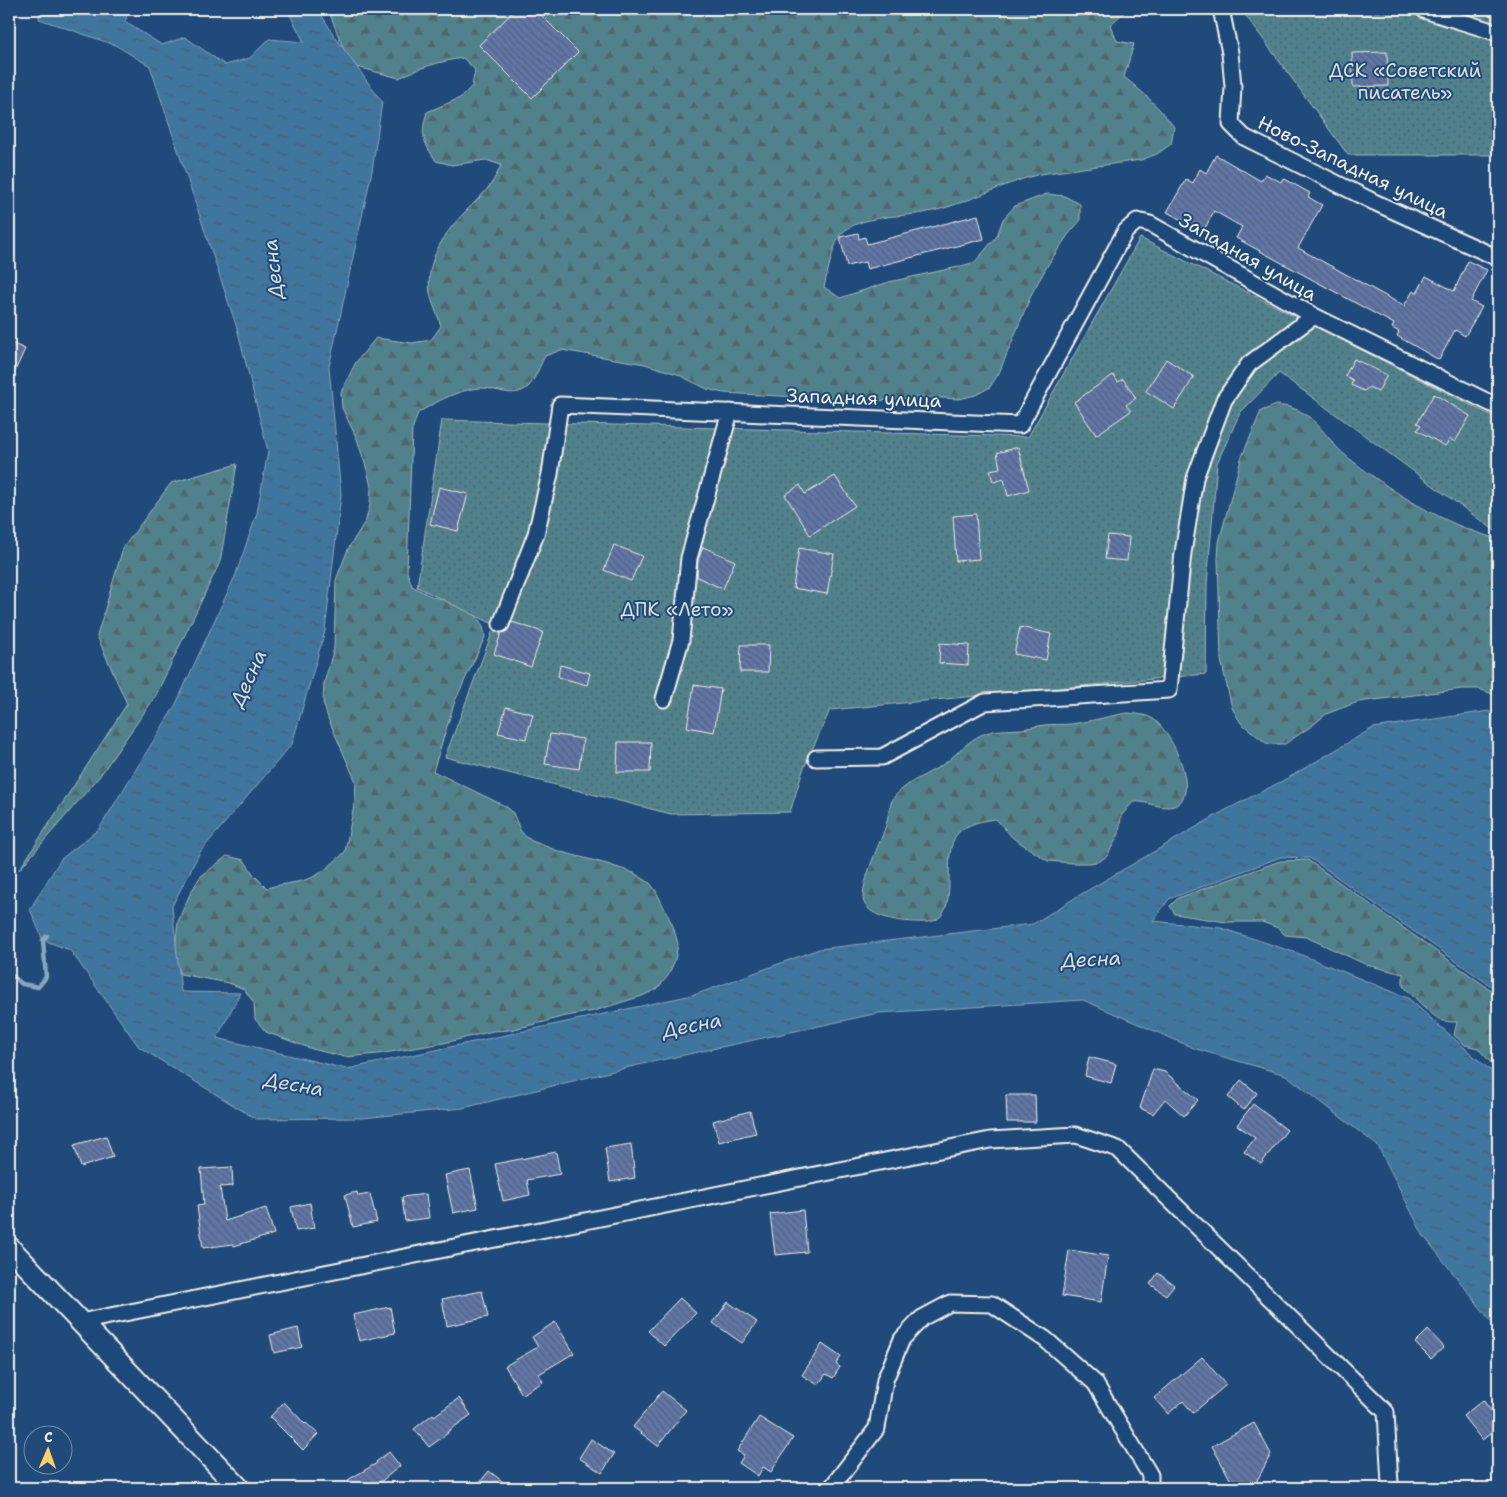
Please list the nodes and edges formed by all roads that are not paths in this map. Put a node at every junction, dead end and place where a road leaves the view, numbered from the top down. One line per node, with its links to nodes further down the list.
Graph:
1 (1222, 9): 4 (street, Ново-Западная улица)
2 (1424, 10): 3 (street)
3 (1498, 33)
4 (1498, 258)
5 (1314, 316): 6 (street); 7 (street, Западная улица); 10 (street, Западная улица)
6 (1498, 407)
7 (730, 412): 8 (street, Западная улица); 9 (street)
8 (501, 624)
9 (664, 699)
10 (816, 758)
11 (9, 1248): 12 (main road)
12 (80, 1322): 13 (main road); 16 (street)
13 (238, 1488)
14 (831, 1488): 15 (street)
15 (1150, 1488)
16 (1388, 1488)

